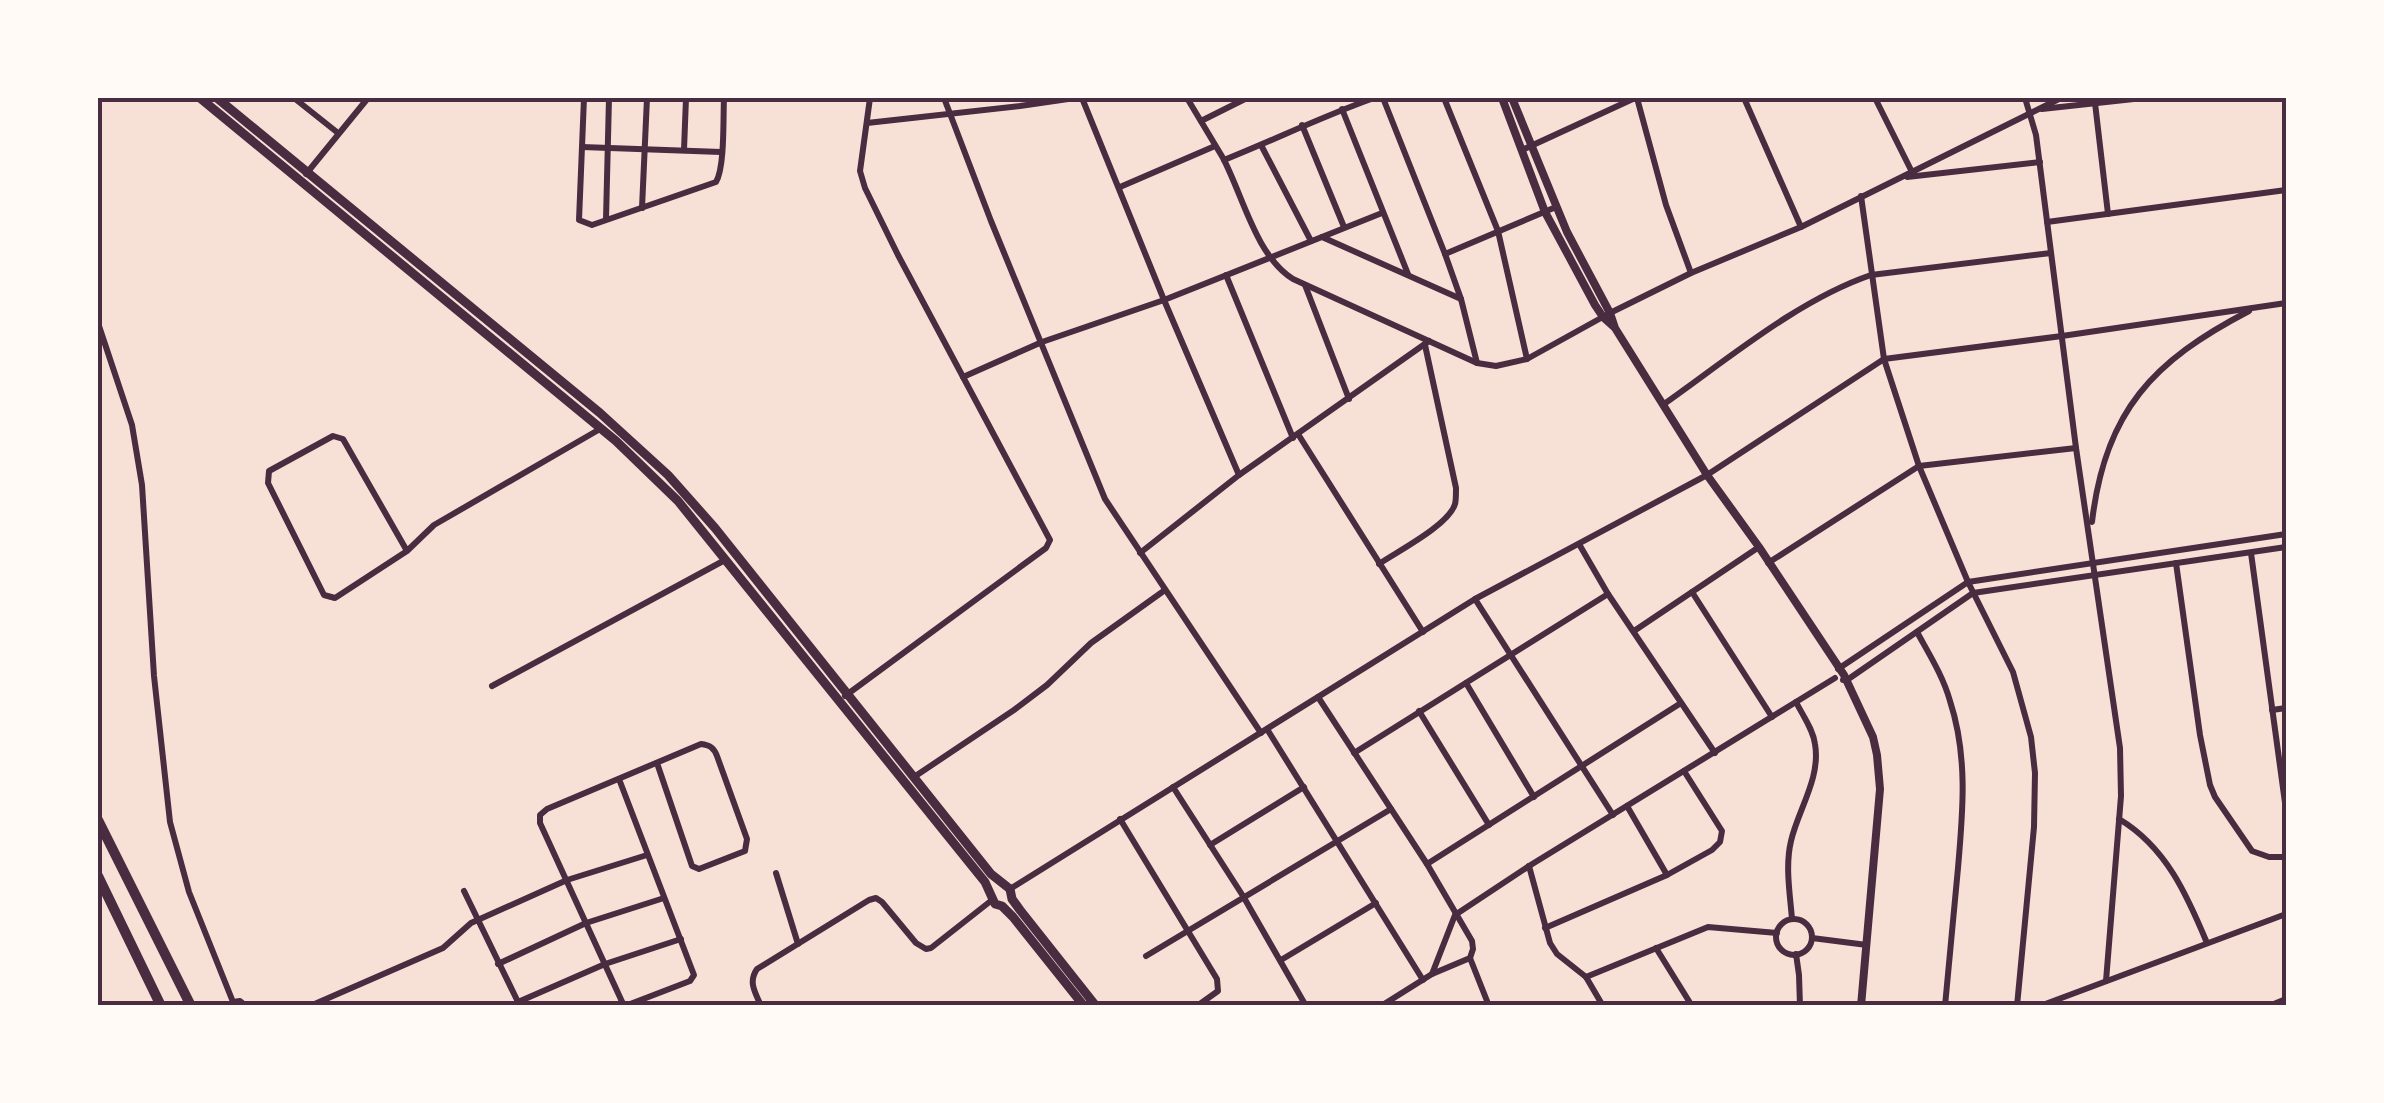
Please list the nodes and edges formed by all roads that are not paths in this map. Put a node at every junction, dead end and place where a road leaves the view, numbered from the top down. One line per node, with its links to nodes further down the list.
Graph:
1 (200, 98): 45 (main road)
2 (217, 98): 45 (main road)
3 (294, 98): 33 (street)
4 (368, 98): 33 (street)
5 (584, 98): 36 (street)
6 (609, 98): 37 (street)
7 (647, 98): 39 (street)
8 (686, 98): 40 (street)
9 (724, 98): 41 (street)
10 (870, 98): 31 (street)
11 (944, 98): 29 (street)
12 (1079, 98): 29 (street); 47 (street)
13 (1187, 98): 30 (street)
14 (1247, 98): 30 (street)
15 (1374, 98): 27 (street)
16 (1383, 98): 63 (street)
17 (1444, 98): 59 (street)
18 (1502, 98): 38 (street)
19 (1512, 98): 38 (street)
20 (1636, 98): 38 (street); 65 (street)
21 (1744, 98): 57 (street)
22 (1874, 98): 44 (street)
23 (2025, 98): 28 (street)
24 (2061, 98): 28 (street)
25 (2143, 98): 26 (street)
26 (2095, 103): 28 (street); 54 (street)
27 (1342, 109): 32 (street); 53 (street)
28 (2033, 111): 43 (street); 44 (street)
29 (951, 114): 31 (street); 77 (street)
30 (1201, 121): 35 (street)
31 (867, 122): 82 (street)
32 (1302, 125): 34 (street); 58 (street)
33 (338, 133): 45 (street)
34 (1261, 145): 42 (street); 61 (street)
35 (1215, 146): 42 (street); 47 (street)
36 (582, 147): 37 (street); 55 (street)
37 (607, 148): 39 (street); 55 (street)
38 (1527, 148): 50 (street); 52 (street)
39 (644, 149): 40 (street); 51 (street)
40 (684, 150): 41 (street)
41 (721, 152): 51 (street)
42 (1224, 160): 64 (street)
43 (2040, 162): 46 (street); 56 (street)
44 (1912, 172): 46 (street)
45 (304, 176): 85 (main road); 121 (main road)
46 (1900, 178): 49 (street)
47 (1120, 187): 71 (street)
48 (2286, 190): 54 (street)
49 (1862, 196): 57 (street); 68 (street)
50 (1556, 207): 52 (street); 74 (street)
51 (642, 208): 55 (street)
52 (1545, 212): 59 (street); 74 (street)
53 (1382, 213): 58 (street); 66 (street)
54 (2108, 214): 56 (street)
55 (606, 219)
56 (2047, 222): 62 (street)
57 (1801, 226): 65 (street)
58 (1344, 227): 60 (street)
59 (1498, 231): 63 (street); 79 (street)
60 (1321, 236): 61 (street); 66 (street)
61 (1311, 241): 64 (street)
62 (2051, 253): 68 (street); 76 (street)
63 (1445, 254): 70 (street)
64 (1269, 257): 67 (street); 69 (street)
65 (1692, 273): 74 (street)
66 (1408, 274): 70 (street)
67 (1226, 275): 71 (street); 86 (street)
68 (1871, 275): 80 (street); 84 (street)
69 (1305, 285): 78 (street); 83 (street)
70 (1460, 299): 81 (street)
71 (1164, 300): 77 (street); 89 (street)
72 (2286, 303): 73 (street)
73 (2254, 308): 76 (street); 91 (street)
74 (1606, 315): 79 (street); 84 (street)
75 (98, 323): 190 (street)
76 (2062, 336): 80 (street); 87 (street)
77 (1042, 342): 82 (street); 98 (street)
78 (1427, 343): 81 (street); 83 (street); 102 (street)
79 (1527, 359): 81 (street)
80 (1884, 359): 88 (street); 90 (street)
81 (1477, 363)
82 (963, 376): 121 (street)
83 (1348, 399): 86 (street)
84 (1664, 404): 90 (street)
85 (602, 428): 96 (street); 99 (main road)
86 (1295, 436): 89 (street); 102 (street)
87 (2076, 448): 88 (street); 91 (street)
88 (1919, 466): 100 (street); 105 (street)
89 (1239, 474): 98 (street)
90 (1707, 475): 93 (street); 94 (street)
91 (2091, 534): 101 (street)
92 (2286, 534): 101 (street)
93 (1579, 544): 109 (street); 110 (street)
94 (1759, 547): 100 (street); 107 (street)
95 (2286, 547): 97 (street)
96 (407, 551): 96 (street)
97 (2251, 552): 103 (street); 125 (street)
98 (1139, 553): 106 (street)
99 (726, 560): 119 (street); 121 (main road)
100 (1768, 562): 115 (street)
101 (2094, 563): 104 (street); 105 (street)
102 (1379, 564): 111 (street)
103 (2176, 564): 104 (street); 151 (street)
104 (2096, 576): 108 (street); 145 (street)
105 (1968, 582): 108 (street); 115 (street)
106 (1165, 590): 128 (street); 134 (street)
107 (1692, 592): 112 (street); 127 (street)
108 (1973, 593): 113 (street); 209 (street)
109 (1608, 594): 112 (street); 114 (street)
110 (1475, 599): 111 (street); 114 (street)
111 (1423, 632): 120 (street)
112 (1634, 632): 123 (street)
113 (1917, 632): 117 (street); 208 (street)
114 (1511, 655): 118 (street); 132 (street)
115 (1839, 666): 116 (street); 117 (street)
116 (1835, 678): 117 (street); 122 (street)
117 (1846, 680): 177 (street)
118 (1466, 683): 126 (street); 138 (street)
119 (492, 686)
120 (1318, 696): 128 (street); 130 (street)
121 (844, 697): 134 (main road); 161 (main road)
122 (1796, 702): 127 (street); 167 (street)
123 (1682, 704): 129 (street); 132 (street)
124 (2286, 708): 125 (street)
125 (2272, 710): 139 (street)
126 (1419, 712): 130 (street); 147 (street)
127 (1772, 717): 129 (street)
128 (1264, 731): 136 (street); 137 (street)
129 (1714, 752): 133 (street)
130 (1354, 753): 141 (street)
131 (657, 763): 131 (street); 135 (street)
132 (1582, 765): 138 (street); 143 (street)
133 (1684, 771): 140 (street); 155 (street)
134 (914, 777): 159 (main road)
135 (619, 778): 150 (street); 157 (street)
136 (1173, 787): 144 (street); 149 (street)
137 (1304, 787): 148 (street); 149 (street)
138 (1534, 798): 147 (street)
139 (2286, 802): 142 (street)
140 (1627, 806): 143 (street); 155 (street)
141 (1391, 810): 148 (street); 152 (street)
142 (2286, 810)
143 (1613, 815): 153 (street)
144 (1120, 819): 159 (street); 171 (street)
145 (2119, 819): 176 (street); 188 (street)
146 (98, 820): 193 (highway)
147 (1489, 825): 152 (street)
148 (1338, 841): 160 (street); 163 (street)
149 (1210, 845): 160 (street)
150 (647, 855): 157 (street); 162 (street)
151 (2286, 857)
152 (1427, 864): 166 (street)
153 (1529, 866): 166 (street); 170 (street)
154 (776, 873): 175 (street)
155 (1667, 875): 170 (street)
156 (98, 876): 192 (highway)
157 (567, 880): 168 (street); 169 (street)
158 (464, 891): 168 (street)
159 (1009, 891): 161 (main road); 164 (main road); 199 (main road)
160 (1243, 896): 171 (street); 182 (street)
161 (992, 897): 164 (main road); 175 (street)
162 (664, 898): 169 (street); 174 (street)
163 (1376, 903): 182 (street); 187 (street)
164 (1002, 906): 198 (main road)
165 (2286, 914): 176 (street)
166 (1455, 915): 181 (street); 185 (street)
167 (1792, 919): 172 (street); 173 (street)
168 (478, 920): 183 (street); 195 (street)
169 (586, 923): 183 (street); 184 (street)
170 (1545, 928): 186 (street)
171 (1188, 930): 180 (street); 200 (street)
172 (1776, 934): 178 (street); 179 (street)
173 (1812, 938): 177 (street); 179 (street)
174 (681, 939): 184 (street); 196 (street)
175 (798, 944): 197 (street)
176 (2208, 944): 188 (street)
177 (1867, 945): 207 (street)
178 (1656, 948): 186 (street); 205 (street)
179 (1796, 954): 206 (street)
180 (1146, 956)
181 (1470, 958): 185 (street); 203 (street)
182 (1281, 960): 201 (street)
183 (498, 964): 191 (street)
184 (605, 964): 191 (street); 196 (street)
185 (1432, 974): 187 (street)
186 (1586, 977): 204 (street)
187 (1424, 980): 202 (street)
188 (2106, 981): 210 (street)
189 (2286, 1001): 211 (highway)
190 (231, 1004): 194 (street)
191 (519, 1004)
192 (161, 1006)
193 (190, 1006)
194 (246, 1006)
195 (310, 1006)
196 (625, 1006)
197 (761, 1006)
198 (1084, 1006)
199 (1096, 1006)
200 (1198, 1006)
201 (1306, 1006)
202 (1381, 1006)
203 (1489, 1006)
204 (1603, 1006)
205 (1692, 1006)
206 (1800, 1006)
207 (1862, 1006)
208 (1945, 1006)
209 (2017, 1006)
210 (2040, 1006)
211 (2274, 1006)

